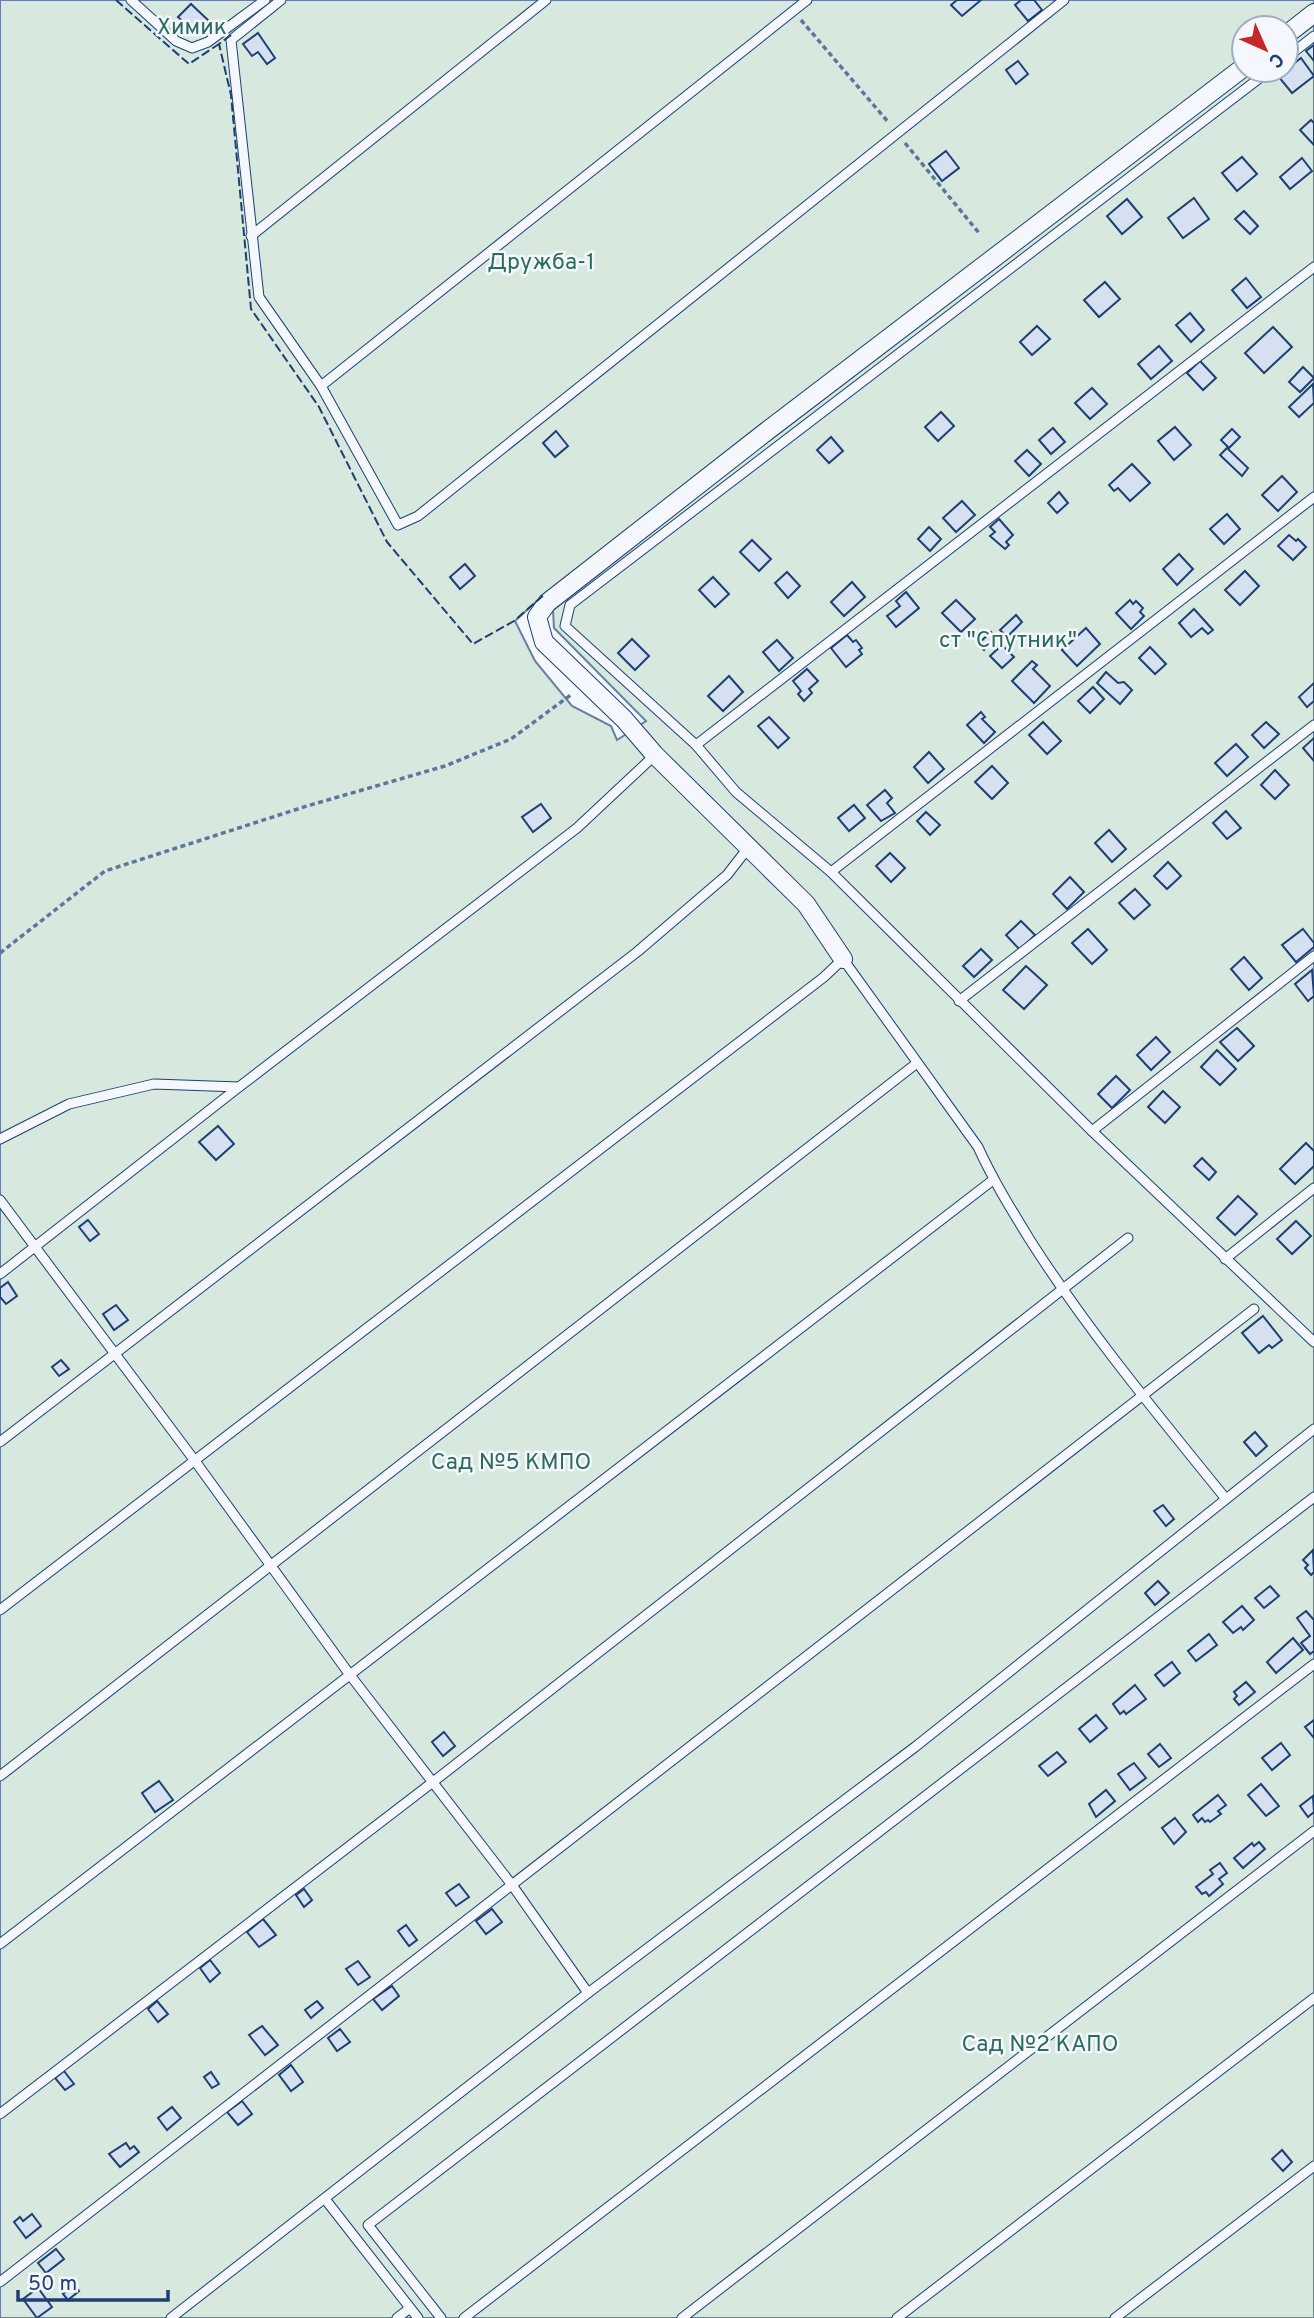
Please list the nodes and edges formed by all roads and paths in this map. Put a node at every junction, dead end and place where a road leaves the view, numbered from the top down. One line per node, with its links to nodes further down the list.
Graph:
1 (131, 0): 2 (lane)
2 (265, 0)
3 (281, 0): 16 (lane)
4 (546, 0): 16 (lane)
5 (807, 0): 7 (lane)
6 (1064, 0): 14 (lane)
7 (793, 11): 14 (path); 18 (lane)
8 (1314, 13): 9 (street)
9 (1300, 24)
10 (1314, 36): 11 (lane)
11 (1300, 47)
12 (1230, 78): 20 (street)
13 (1252, 84): 22 (lane)
14 (897, 134): 15 (path); 18 (lane)
15 (979, 233)
16 (251, 236): 18 (lane)
17 (1314, 267): 22 (lane)
18 (321, 386)
19 (1314, 498): 25 (lane)
20 (585, 684): 23 (street); 26 (path)
21 (1314, 725): 29 (lane)
22 (696, 745): 25 (lane)
23 (655, 755): 24 (street); 31 (lane)
24 (748, 848): 28 (street); 44 (lane)
25 (831, 872): 29 (lane)
26 (0, 953)
27 (1314, 956): 32 (lane)
28 (843, 959): 30 (lane); 48 (lane)
29 (959, 1001): 32 (lane)
30 (917, 1063): 34 (lane); 51 (lane)
31 (239, 1087): 33 (lane); 38 (lane)
32 (1092, 1131): 39 (lane)
33 (0, 1139)
34 (993, 1180): 41 (lane); 54 (lane)
35 (1314, 1188): 39 (lane)
36 (0, 1200): 38 (lane)
37 (1128, 1238): 41 (lane)
38 (36, 1246): 40 (lane); 44 (lane)
39 (1225, 1259): 43 (lane)
40 (0, 1274)
41 (1062, 1290): 45 (lane); 56 (lane)
42 (1254, 1309): 45 (lane)
43 (1314, 1342)
44 (115, 1354): 47 (lane); 48 (lane)
45 (1143, 1396): 50 (lane); 58 (lane)
46 (1314, 1429): 50 (lane)
47 (0, 1443)
48 (195, 1461): 51 (lane); 52 (lane)
49 (1314, 1497): 70 (lane)
50 (1226, 1499): 60 (lane)
51 (271, 1568): 54 (lane); 55 (lane)
52 (0, 1610)
53 (1314, 1664): 71 (lane)
54 (350, 1675): 56 (lane); 59 (lane)
55 (0, 1776)
56 (433, 1782): 58 (lane); 62 (lane)
57 (1314, 1831): 72 (lane)
58 (512, 1885): 60 (lane); 65 (lane)
59 (0, 1944)
60 (588, 1993): 64 (lane)
61 (1314, 1998): 73 (lane)
62 (0, 2114)
63 (1314, 2165): 74 (lane)
64 (325, 2199): 66 (lane); 67 (lane)
65 (0, 2282)
66 (410, 2308): 68 (lane); 69 (lane)
67 (171, 2318)
68 (397, 2318)
69 (418, 2318)
70 (441, 2318)
71 (464, 2318)
72 (681, 2318)
73 (897, 2318)
74 (1115, 2318)

